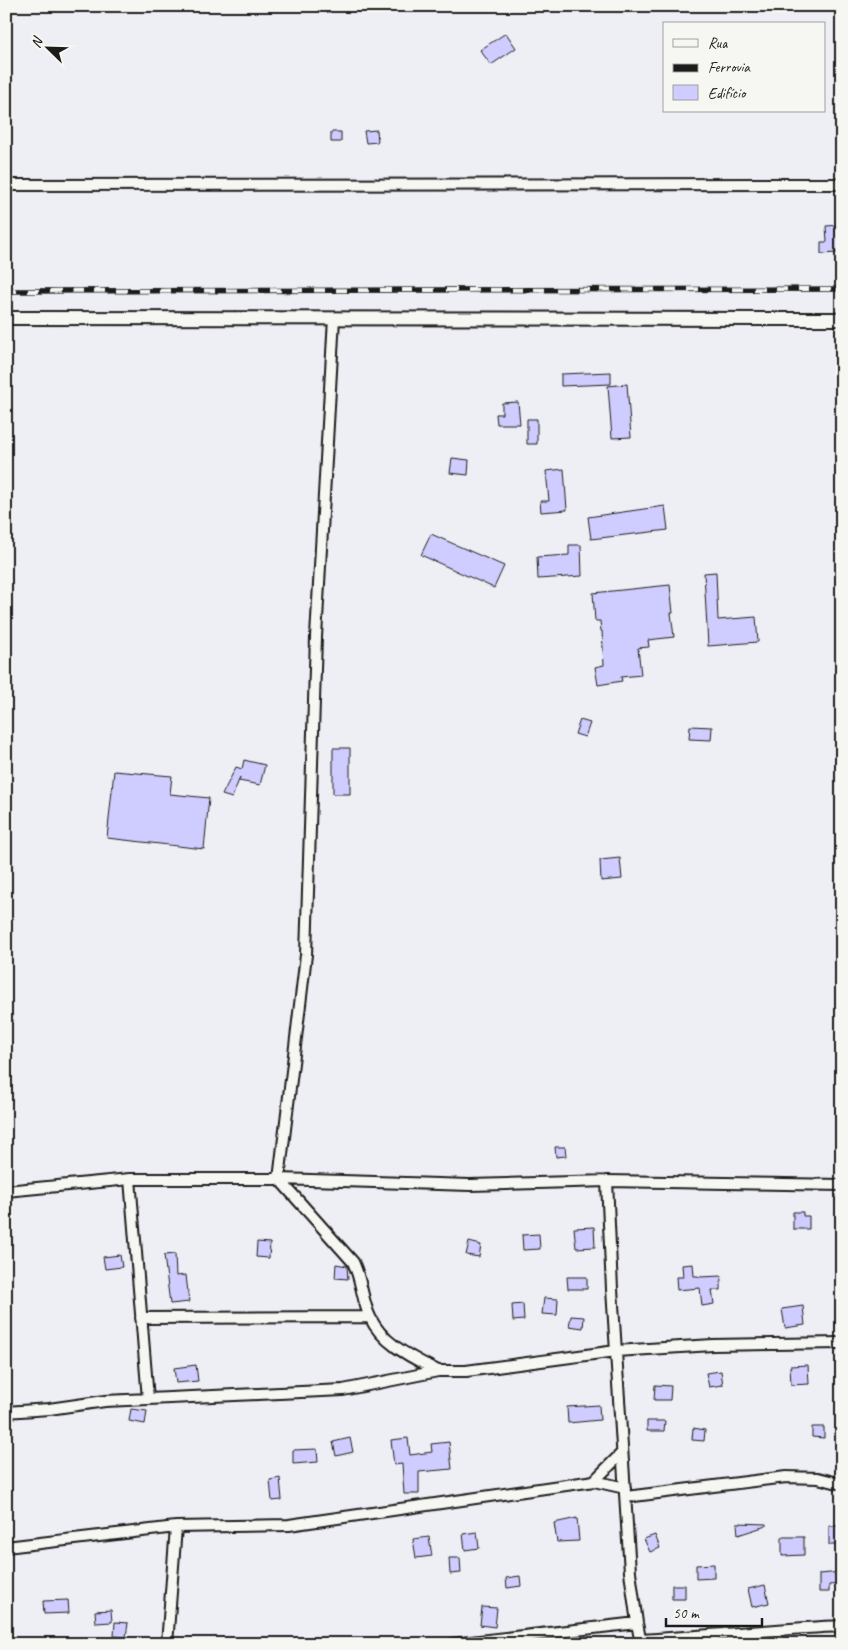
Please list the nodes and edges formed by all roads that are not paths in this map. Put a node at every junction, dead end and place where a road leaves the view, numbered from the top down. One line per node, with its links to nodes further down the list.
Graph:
1 (842, 184): 2 (street)
2 (6, 185)
3 (6, 318): 4 (street)
4 (334, 318): 5 (street); 7 (street)
5 (842, 319)
6 (130, 1179): 7 (street); 10 (street); 12 (street)
7 (279, 1179): 8 (street); 11 (street)
8 (607, 1182): 9 (street); 14 (street)
9 (842, 1185)
10 (6, 1191)
11 (370, 1317): 12 (street); 15 (street)
12 (141, 1318): 16 (street)
13 (842, 1343): 14 (street)
14 (616, 1351): 15 (street); 18 (street)
15 (438, 1372): 16 (street)
16 (148, 1398): 17 (street)
17 (6, 1412)
18 (622, 1453): 19 (street); 21 (street)
19 (594, 1481): 21 (street); 22 (street)
20 (842, 1484): 21 (street)
21 (625, 1492): 24 (street)
22 (176, 1527): 23 (street); 27 (street)
23 (6, 1547)
24 (637, 1623): 26 (street); 28 (street)
25 (842, 1626): 26 (street)
26 (641, 1642)
27 (167, 1644)
28 (453, 1644)

